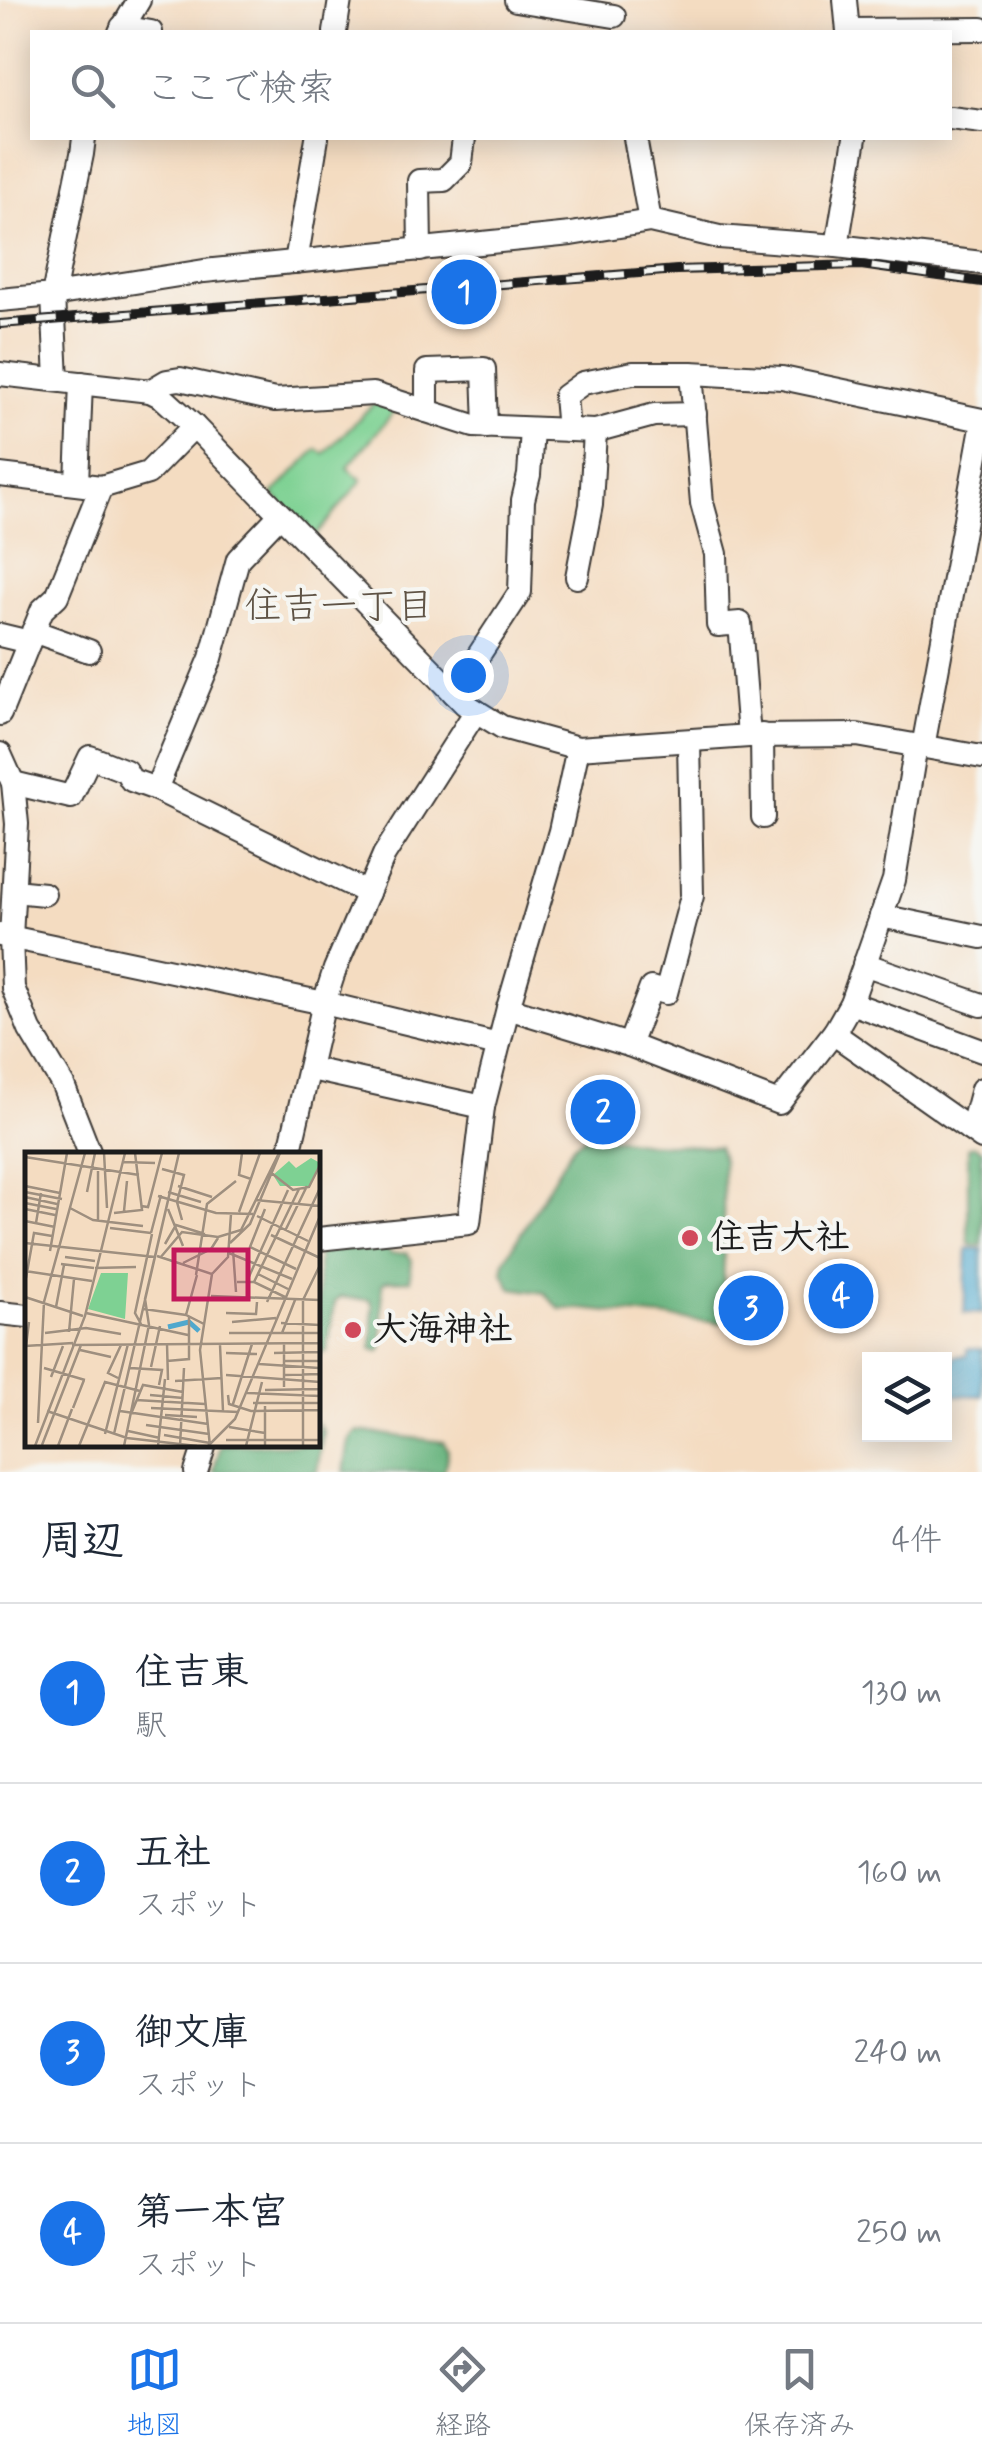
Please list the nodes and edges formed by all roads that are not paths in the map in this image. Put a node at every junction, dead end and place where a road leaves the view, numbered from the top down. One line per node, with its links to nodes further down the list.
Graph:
1 (139, 0): 7 (street)
2 (340, 0): 8 (street)
3 (516, 0): 5 (street)
4 (845, 0): 9 (street)
5 (616, 16)
6 (982, 29): 10 (street)
7 (121, 30)
8 (335, 30)
9 (848, 30)
10 (915, 30)
11 (952, 118): 12 (street)
12 (982, 122)
13 (84, 140): 23 (street)
14 (317, 140): 21 (street)
15 (464, 140): 20 (street)
16 (635, 140): 18 (street)
17 (855, 140): 19 (street)
18 (650, 221): 19 (street); 20 (street)
19 (837, 246): 22 (street)
20 (420, 250): 21 (street)
21 (296, 262): 23 (street)
22 (982, 263)
23 (54, 294): 24 (street); 27 (street)
24 (0, 300)
25 (691, 373): 30 (street); 31 (street); 35 (street)
26 (0, 374): 27 (street)
27 (69, 382): 28 (street); 39 (street)
28 (150, 390): 29 (street); 32 (street)
29 (427, 411): 33 (street); 33 (street)
30 (695, 414): 36 (street); 49 (street)
31 (982, 424): 37 (street)
32 (194, 426): 40 (street); 41 (street)
33 (486, 427): 34 (street)
34 (532, 429): 35 (street); 46 (street)
35 (568, 430): 36 (street)
36 (595, 431): 42 (street)
37 (980, 451): 51 (street)
38 (0, 475): 39 (street)
39 (76, 483): 40 (street)
40 (102, 487): 44 (street)
41 (280, 515): 46 (street); 56 (street)
42 (577, 577)
43 (0, 636): 44 (street)
44 (31, 637): 45 (street); 48 (street)
45 (89, 652)
46 (454, 692): 47 (street)
47 (476, 711): 52 (street); 59 (street)
48 (0, 714)
49 (756, 736): 50 (street); 51 (street); 57 (street)
50 (689, 740): 52 (street); 71 (street)
51 (920, 746): 54 (street); 61 (street)
52 (578, 748): 68 (street)
53 (0, 754): 55 (street)
54 (982, 757)
55 (13, 783): 56 (street); 58 (street)
56 (156, 789): 59 (street)
57 (764, 817)
58 (14, 891): 60 (street); 62 (street)
59 (368, 893): 65 (street)
60 (44, 894)
61 (881, 916): 63 (street); 64 (street)
62 (5, 936): 65 (street); 77 (street)
63 (982, 937)
64 (864, 964): 66 (street); 67 (street)
65 (324, 1003): 70 (street); 73 (street)
66 (851, 1003): 69 (street); 72 (street)
67 (982, 1004)
68 (508, 1008): 70 (street); 71 (street)
69 (834, 1031): 71 (street); 76 (street)
70 (498, 1044): 75 (street)
71 (630, 1045)
72 (982, 1050)
73 (310, 1069): 75 (street); 78 (street)
74 (982, 1089): 76 (street)
75 (483, 1107): 79 (street)
76 (975, 1133)
77 (89, 1152)
78 (290, 1152)
79 (320, 1239)
80 (0, 1312): 81 (street)
81 (25, 1316)
82 (204, 1447): 83 (street)
83 (196, 1472)

